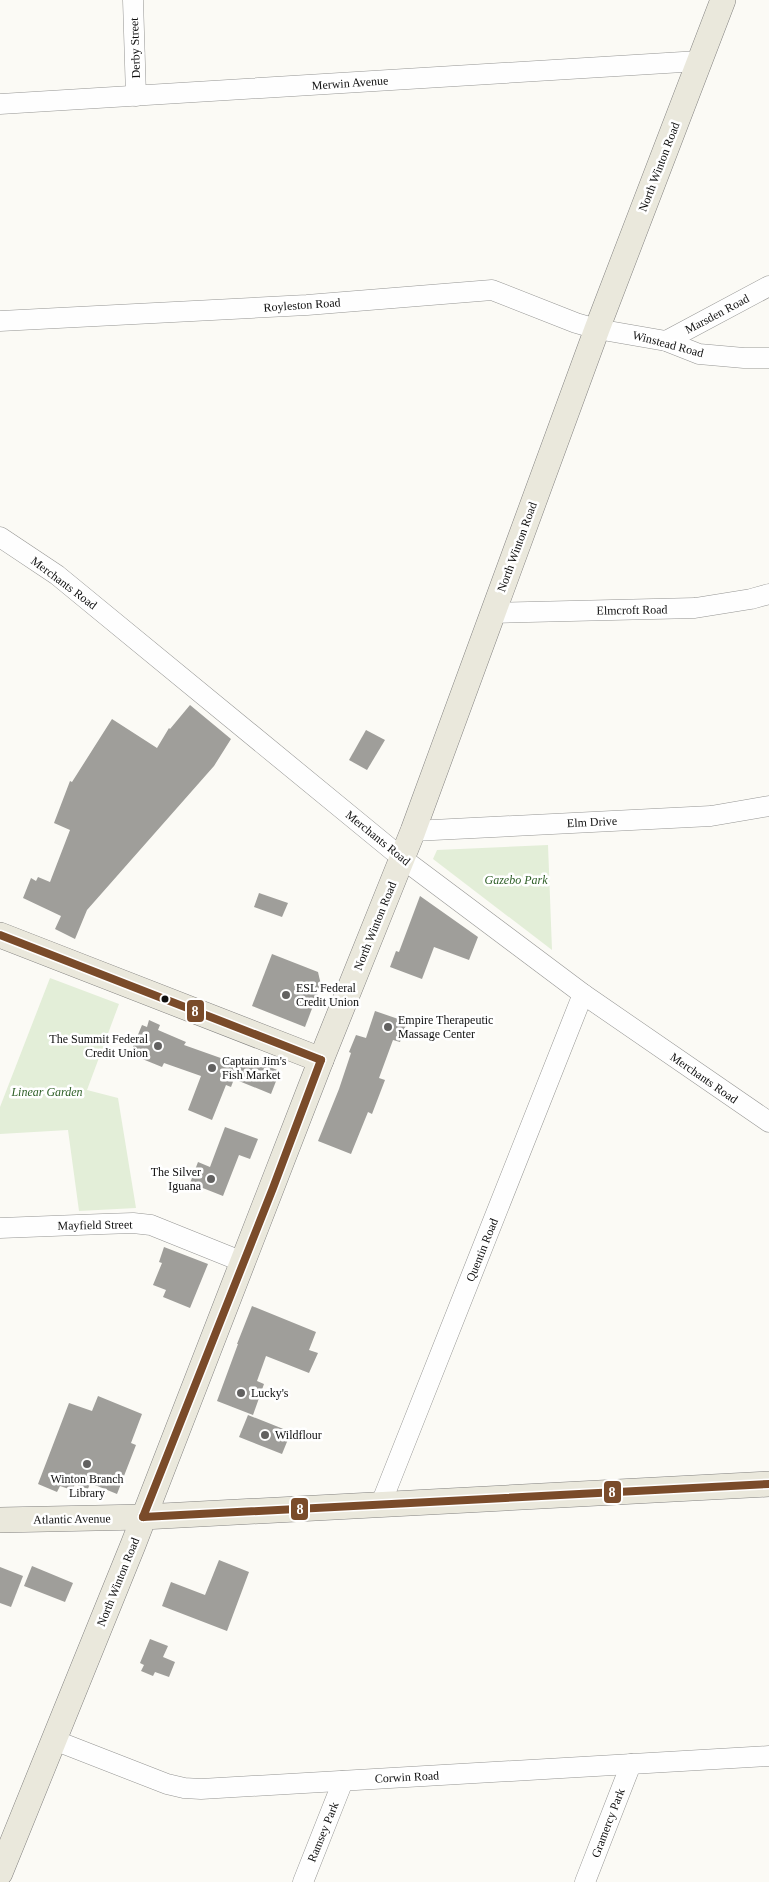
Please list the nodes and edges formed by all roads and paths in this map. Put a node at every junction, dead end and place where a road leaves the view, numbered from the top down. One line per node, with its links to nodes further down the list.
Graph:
1 (133, 0): 4 (street, Derby Street)
2 (723, 0): 3 (main road, North Winton Road)
3 (700, 61): 4 (street, Merwin Avenue); 8 (main road, North Winton Road)
4 (136, 96): 5 (street, Merwin Avenue)
5 (0, 104)
6 (769, 286): 9 (street, Marsden Road)
7 (0, 321): 8 (street, Royleston Road)
8 (598, 329): 9 (street, Winstead Road); 13 (main road, North Winton Road)
9 (666, 341): 10 (street, Winstead Road)
10 (769, 358)
11 (0, 537): 16 (street, Merchants Road)
12 (769, 594): 13 (street, Elmcroft Road)
13 (492, 613): 15 (main road, North Winton Road)
14 (769, 806): 15 (street, Elm Drive)
15 (413, 831): 16 (main road, North Winton Road)
16 (402, 859): 18 (street, Merchants Road); 19 (main road, North Winton Road)
17 (0, 935): 19 (main road)
18 (583, 994): 20 (street, Merchants Road); 24 (street, Quentin Road)
19 (321, 1060): 22 (main road, North Winton Road)
20 (769, 1122)
21 (0, 1228): 22 (street, Mayfield Street)
22 (243, 1262): 25 (main road, North Winton Road)
23 (769, 1484): 24 (main road, Atlantic Avenue)
24 (380, 1506): 25 (main road, Atlantic Avenue)
25 (143, 1517): 26 (main road, Atlantic Avenue); 27 (main road, North Winton Road)
26 (0, 1520)
27 (54, 1740): 30 (street, Corwin Road); 31 (main road, North Winton Road)
28 (769, 1756): 29 (street, Corwin Road)
29 (631, 1764): 30 (street, Corwin Road); 33 (street, Gramercy Park)
30 (343, 1781): 32 (street, Ramsey Park)
31 (0, 1874)
32 (303, 1882)
33 (585, 1882)

